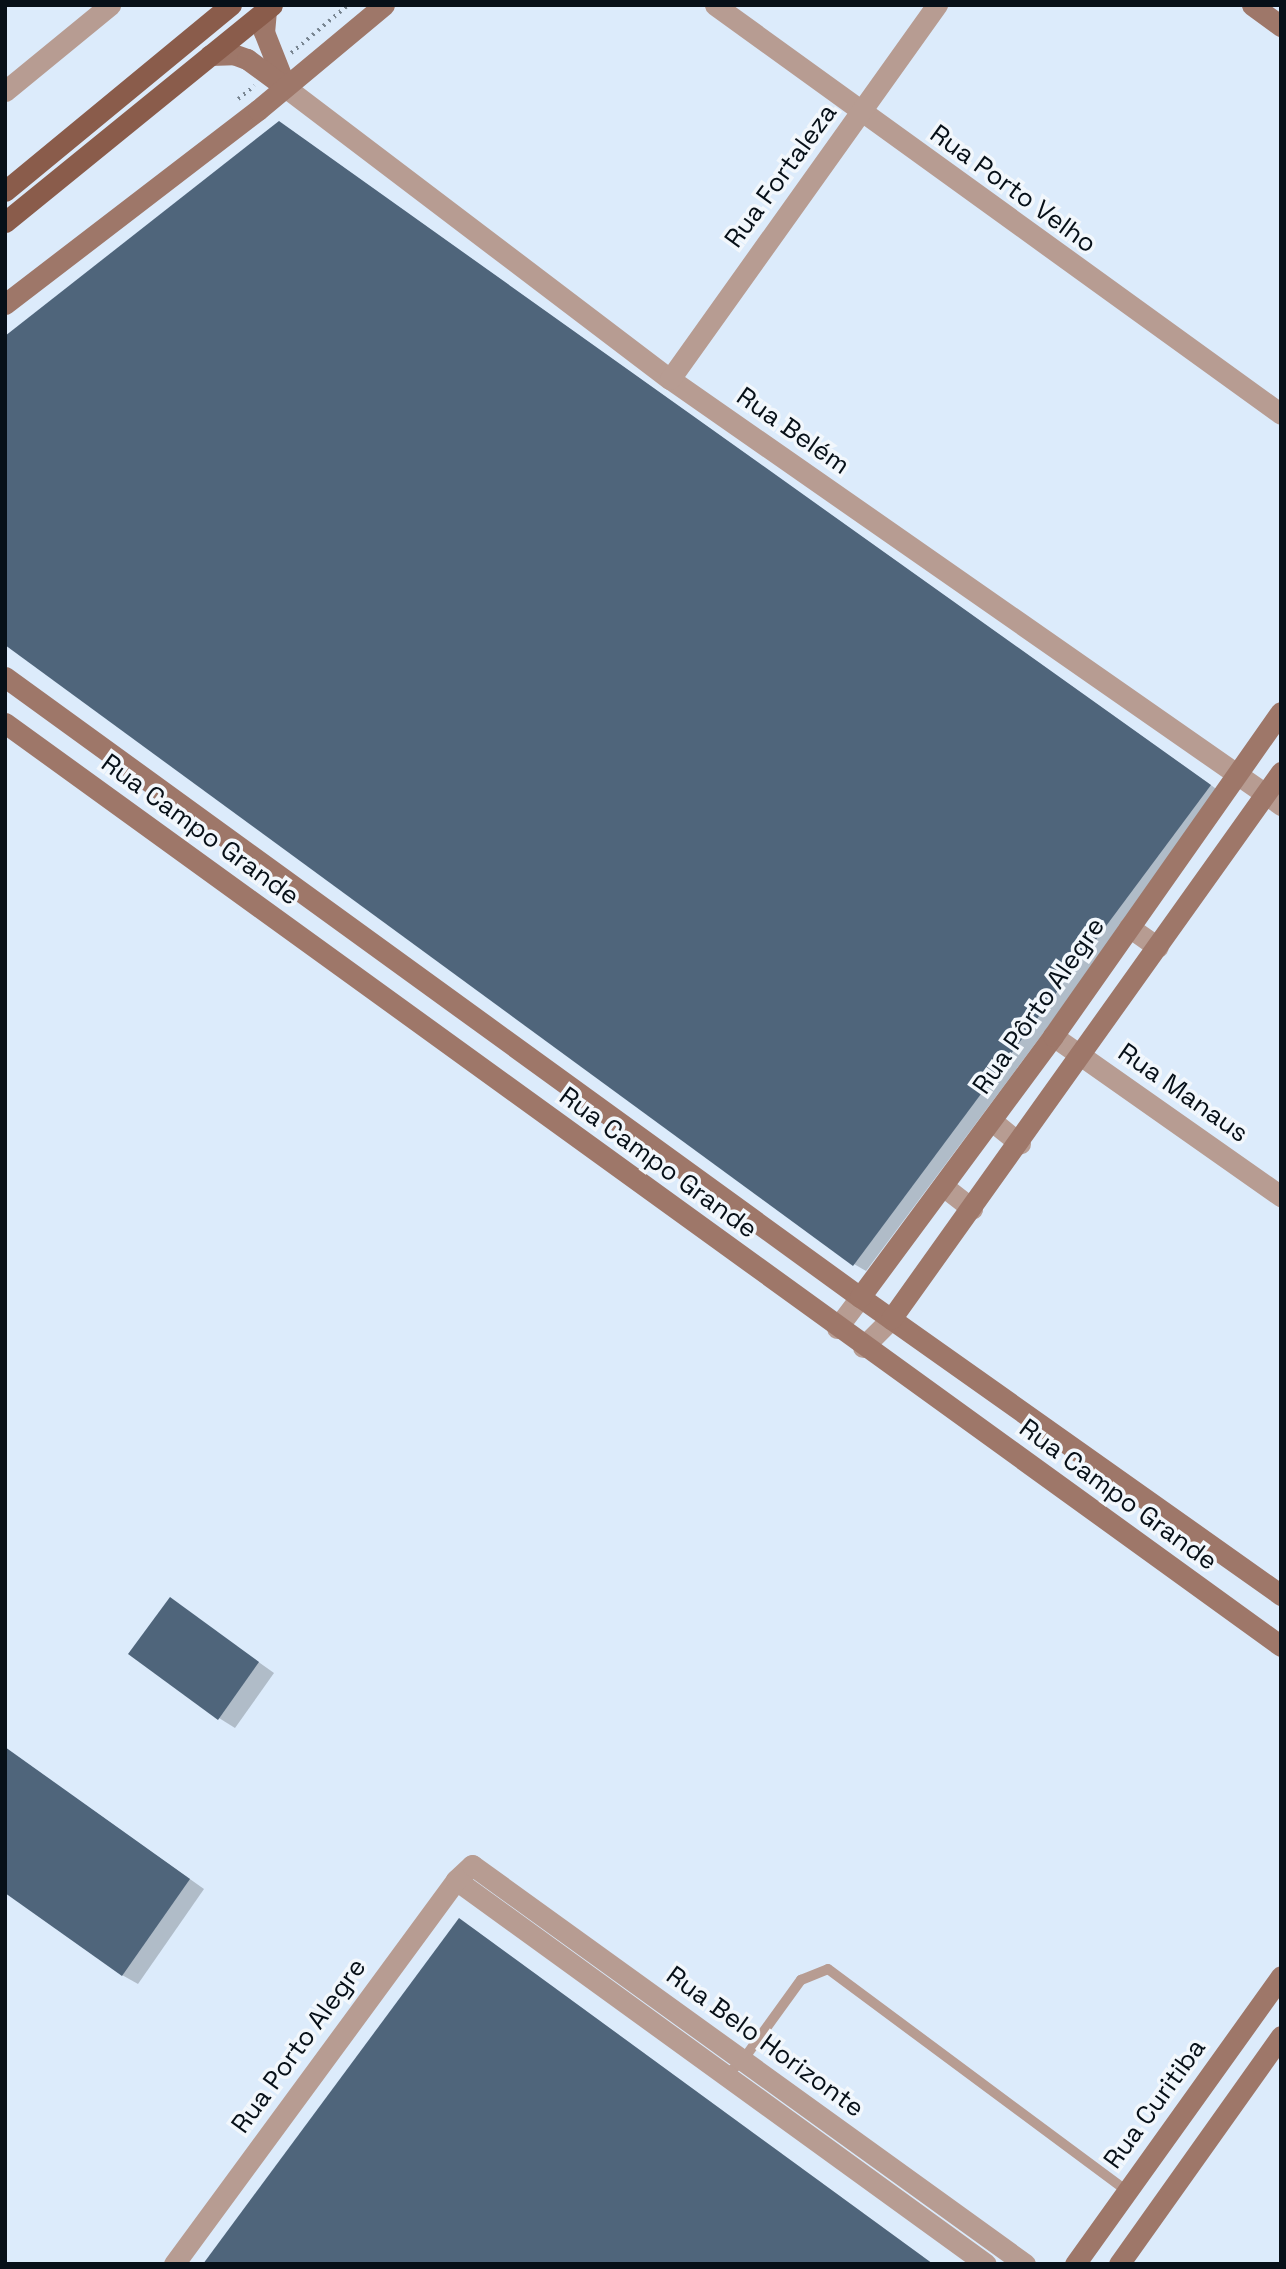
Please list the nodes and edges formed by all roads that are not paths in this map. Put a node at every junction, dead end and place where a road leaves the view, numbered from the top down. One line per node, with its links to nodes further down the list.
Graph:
1 (110, 5): 11 (street)
2 (231, 5): 13 (main road)
3 (384, 5): 10 (street)
4 (715, 5): 12 (street, Rua Porto Velho)
5 (937, 5): 12 (street, Rua Fortaleza)
6 (1252, 5): 8 (street)
7 (269, 8): 9 (main road); 10 (street)
8 (1281, 26)
9 (210, 55): 10 (street); 14 (main road)
10 (285, 87): 15 (street); 16 (street, Rua Belém)
11 (5, 91)
12 (860, 114): 16 (street, Rua Fortaleza); 17 (street, Rua Porto Velho)
13 (5, 191)
14 (5, 222)
15 (5, 304)
16 (670, 379): 22 (street, Rua Belém)
17 (1281, 414)
18 (5, 677): 33 (street, Rua Campo Grande)
19 (1281, 712): 22 (street, Rua Pôrto Alegre)
20 (5, 723): 35 (street, Rua Campo Grande)
21 (1281, 772): 23 (street)
22 (1236, 775): 23 (street, Rua Belém); 24 (street, Rua Pôrto Alegre)
23 (1273, 800): 25 (street)
24 (1129, 927): 25 (street); 26 (street, Rua Pôrto Alegre)
25 (1158, 947): 27 (street)
26 (1053, 1036): 27 (street, Rua Manaus); 28 (street, Rua Pôrto Alegre)
27 (1082, 1055): 29 (street); 31 (street, Rua Manaus)
28 (992, 1121): 29 (street); 30 (street, Rua Pôrto Alegre)
29 (1020, 1144): 32 (street)
30 (943, 1186): 32 (street); 33 (street, Rua Pôrto Alegre)
31 (1281, 1196)
32 (972, 1209): 34 (street)
33 (860, 1297): 34 (street, Rua Campo Grande); 35 (street, Rua Pôrto Alegre)
34 (891, 1319): 36 (street); 37 (street, Rua Campo Grande)
35 (837, 1328): 36 (street, Rua Campo Grande)
36 (863, 1347): 38 (street, Rua Campo Grande)
37 (1281, 1595)
38 (1281, 1646)
39 (472, 1865): 40 (street, Rua Porto Alegre); 43 (street, Rua Belo Horizonte)
40 (456, 1880): 44 (street, Rua Belo Horizonte); 48 (street, Rua Porto Alegre)
41 (1281, 1976): 45 (street, Rua Curitiba)
42 (1281, 2036): 52 (street)
43 (743, 2060): 44 (lane); 45 (lane); 46 (street, Rua Belo Horizonte)
44 (726, 2075): 47 (street, Rua Belo Horizonte)
45 (1127, 2192): 51 (street, Rua Curitiba)
46 (938, 2202): 47 (street); 50 (street, Rua Belo Horizonte)
47 (922, 2218): 49 (street, Rua Belo Horizonte)
48 (174, 2264)
49 (986, 2264)
50 (1025, 2264)
51 (1075, 2264)
52 (1119, 2264)

